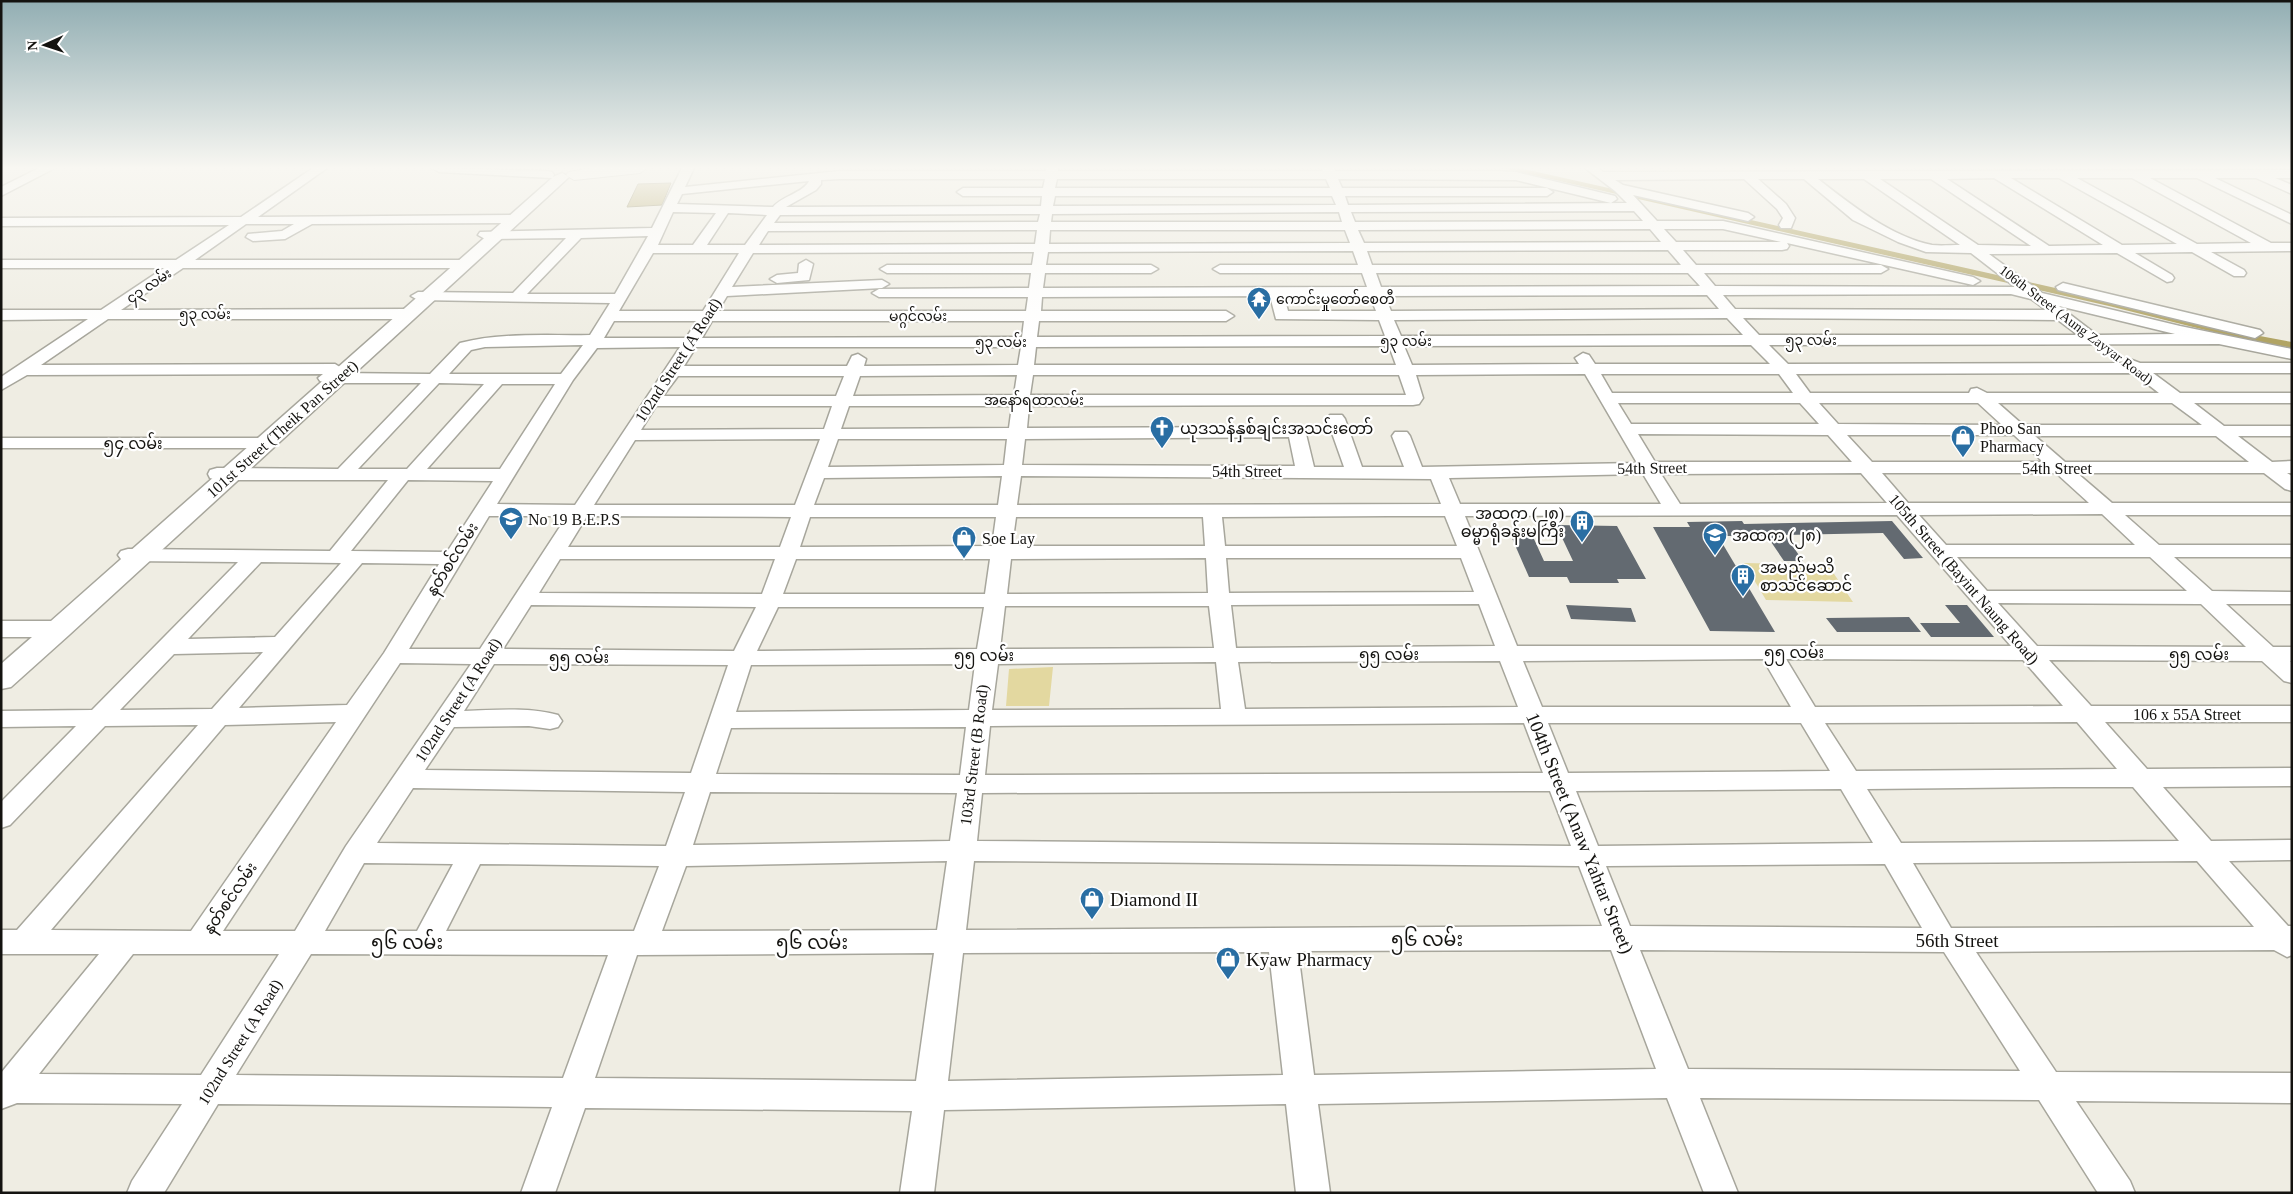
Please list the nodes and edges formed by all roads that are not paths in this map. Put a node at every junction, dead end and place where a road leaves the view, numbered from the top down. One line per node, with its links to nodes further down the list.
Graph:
1 (238, 224): 50 (street, ၄၃ လမ်း)
2 (304, 224): 30 (street)
3 (499, 224): 52 (main road, 101st Street (Theik Pan Street))
4 (523, 224): 29 (street)
5 (662, 224): 28 (street, နတ်စင်လမ်း)
6 (715, 224): 42 (street)
7 (767, 224): 24 (street, 102nd Street (A Road))
8 (904, 224): 25 (street)
9 (1045, 224): 26 (street, 103rd Street (B Road))
10 (1183, 224): 27 (street)
11 (1235, 224): 27 (street)
12 (1346, 224): 33 (street)
13 (1460, 224): 22 (street)
14 (1651, 224): 23 (street, 105th Street (Bayint Naung Road))
15 (1782, 224): 49 (street)
16 (1871, 224): 45 (street)
17 (1937, 224): 45 (street, 106th Street (Aung Zayyar Road))
18 (2007, 224): 47 (street)
19 (2077, 224): 46 (street)
20 (2150, 224): 40 (street)
21 (2225, 224): 35 (street)
22 (1500, 226): 23 (street); 34 (street)
23 (1654, 226): 31 (street, 105th Street (Bayint Naung Road)); 32 (street)
24 (764, 227): 25 (street); 43 (street, 102nd Street (A Road))
25 (903, 227): 26 (street); 44 (street)
26 (1044, 227): 27 (street); 37 (street, 103rd Street (B Road))
27 (1183, 227): 38 (street)
28 (658, 232): 29 (street); 41 (street, နတ်စင်လမ်း)
29 (578, 234): 73 (street)
30 (253, 238)
31 (1672, 246): 32 (street); 34 (street); 54 (street, 105th Street (Bayint Naung Road))
32 (1818, 246): 49 (street)
33 (1358, 247): 34 (street); 39 (street); 60 (street)
34 (1512, 247): 59 (street)
35 (2269, 247): 36 (street); 40 (street); 48 (street)
36 (2292, 247)
37 (1041, 248): 38 (street); 44 (street); 56 (street, 103rd Street (B Road))
38 (1186, 248): 39 (street)
39 (1215, 248): 58 (street)
40 (2195, 248): 46 (street); 61 (street)
41 (650, 249): 42 (street); 74 (street, နတ်စင်လမ်း)
42 (698, 249): 43 (street)
43 (750, 249): 44 (street); 64 (street, 102nd Street (A Road))
44 (894, 249): 55 (street)
45 (1974, 249): 47 (street); 63 (street, 106th Street (Aung Zayyar Road))
46 (2118, 249): 47 (street); 62 (street)
47 (2046, 250)
48 (2292, 259)
49 (1918, 262): 54 (street); 63 (street)
50 (182, 263): 51 (street); 52 (street); 77 (street, ၄၃ လမ်း)
51 (1, 264)
52 (459, 264): 75 (main road, 101st Street (Theik Pan Street))
53 (806, 264): 64 (street)
54 (1691, 268): 59 (street); 66 (street, 105th Street (Bayint Naung Road))
55 (888, 269): 56 (street); 65 (street)
56 (1038, 269): 57 (street); 71 (street, 103rd Street (B Road))
57 (1151, 269)
58 (1220, 269): 60 (street); 72 (street)
59 (1526, 269): 60 (street); 70 (street)
60 (1367, 270): 69 (street)
61 (2239, 273)
62 (2167, 278)
63 (2018, 285): 66 (street); 80 (street, 106th Street (Aung Zayyar Road)); 93 (street); 103 (street)
64 (725, 288): 65 (street); 84 (street, 102nd Street (A Road))
65 (881, 288): 71 (street); 85 (street)
66 (1710, 290): 70 (street); 76 (street, 105th Street (Bayint Naung Road))
67 (1189, 291): 71 (street); 72 (street); 87 (street)
68 (1276, 291): 69 (street); 72 (street); 89 (street)
69 (1375, 291): 70 (street); 78 (street)
70 (1540, 291): 82 (street)
71 (1035, 292): 86 (street, 103rd Street (B Road))
72 (1225, 292): 88 (street)
73 (520, 297): 74 (street, ၅၃ လမ်း); 75 (street, ၅၃ လမ်း)
74 (619, 298): 83 (street, နတ်စင်လမ်း)
75 (414, 305): 77 (street, ၅၃ လမ်း); 114 (main road, 101st Street (Theik Pan Street))
76 (1730, 313): 79 (street); 82 (street); 90 (street, 105th Street (Bayint Naung Road))
77 (108, 314): 81 (street, ၅၃ လမ်း); 109 (street, ၄၃ လမ်း)
78 (1384, 314): 82 (street); 89 (street); 95 (street)
79 (1886, 314): 80 (street); 91 (street)
80 (2059, 314): 92 (street, 106th Street (Aung Zayyar Road))
81 (1, 315)
82 (1554, 315): 96 (street)
83 (610, 316): 84 (street, မဂ္ဂင်လမ်း); 97 (street, နတ်စင်လမ်း)
84 (707, 316): 85 (street, မဂ္ဂင်လမ်း); 102 (street, 102nd Street (A Road))
85 (875, 316): 86 (street, မဂ္ဂင်လမ်း)
86 (1032, 316): 87 (street, မဂ္ဂင်လမ်း); 99 (street, 103rd Street (B Road))
87 (1190, 316): 88 (street, မဂ္ဂင်လမ်း); 100 (street)
88 (1226, 316): 101 (street)
89 (1281, 316): 94 (street)
90 (1754, 340): 91 (street, ၅၃ လမ်း); 96 (street, ၅၃ လမ်း); 105 (street, 105th Street (Bayint Naung Road))
91 (1917, 340): 92 (street, ၅၃ လမ်း); 106 (street)
92 (2094, 340): 93 (street, ၅၃ လမ်း); 107 (street, 106th Street (Aung Zayyar Road))
93 (2219, 340): 103 (street)
94 (1286, 341): 95 (street, ၅၃ လမ်း); 101 (street, ၅၃ လမ်း)
95 (1393, 341): 96 (street, ၅၃ လမ်း); 112 (street)
96 (1570, 341): 104 (street)
97 (594, 342): 102 (street, ၅၃ လမ်း); 116 (street, ၅၃ လမ်း); 117 (street, နတ်စင်လမ်း)
98 (864, 342): 99 (street, ၅၃ လမ်း); 102 (street, ၅၃ လမ်း); 110 (street)
99 (1028, 342): 100 (street, ၅၃ လမ်း); 111 (street, 103rd Street (B Road))
100 (1194, 342): 101 (street, ၅၃ လမ်း); 108 (street)
101 (1231, 342)
102 (689, 343): 113 (street, 102nd Street (A Road))
103 (2291, 354): 107 (street)
104 (1591, 368): 105 (street); 112 (street); 119 (street)
105 (1783, 368): 106 (street); 123 (street, 105th Street (Bayint Naung Road))
106 (1951, 368): 107 (street); 120 (street)
107 (2138, 368): 121 (street, 106th Street (Aung Zayyar Road))
108 (1197, 369): 111 (street); 112 (street); 125 (street)
109 (24, 370): 114 (street); 118 (street, ၄၃ လမ်း)
110 (855, 370): 111 (street); 113 (street); 127 (street)
111 (1025, 370): 124 (street, 103rd Street (B Road))
112 (1406, 370): 125 (street, အနော်ရထာလမ်း)
113 (675, 371): 126 (street, 102nd Street (A Road))
114 (333, 375): 116 (street); 140 (main road, 101st Street (Theik Pan Street))
115 (498, 377): 116 (street); 117 (street); 154 (street)
116 (436, 378): 153 (street, ၅၃ လမ်း)
117 (566, 379): 155 (street, နတ်စင်လမ်း)
118 (1, 385)
119 (1605, 398): 123 (street); 129 (street)
120 (1982, 398): 121 (street); 123 (street); 131 (street)
121 (2175, 398): 122 (street); 133 (street, 106th Street (Aung Zayyar Road))
122 (2292, 398)
123 (1806, 399): 130 (street, 105th Street (Bayint Naung Road))
124 (1021, 400): 125 (street, အနော်ရထာလမ်း); 127 (street, အနော်ရထာလမ်း); 134 (street, 103rd Street (B Road))
125 (1200, 400): 135 (street)
126 (651, 401): 127 (street, အနော်ရထာလမ်း); 136 (street, 102nd Street (A Road))
127 (841, 402): 137 (street)
128 (1336, 419): 148 (street)
129 (1624, 429): 130 (street); 143 (street)
130 (1833, 430): 131 (street); 144 (street, 105th Street (Bayint Naung Road))
131 (2018, 431): 133 (street); 145 (street)
132 (2292, 431): 133 (street)
133 (2220, 432): 141 (street, 106th Street (Aung Zayyar Road))
134 (1016, 433): 135 (street); 137 (street); 146 (street, 103rd Street (B Road))
135 (1202, 433): 147 (street)
136 (629, 435): 137 (street); 165 (street, 102nd Street (A Road))
137 (829, 435): 149 (street)
138 (1402, 436): 150 (street)
139 (1, 443): 140 (street, ၅၄ လမ်း)
140 (258, 443): 152 (main road, 101st Street (Theik Pan Street))
141 (2267, 467): 142 (street, 54th Street); 145 (street, 54th Street); 156 (street, 106th Street (Aung Zayyar Road))
142 (2292, 467)
143 (1648, 468): 144 (street, 54th Street); 151 (street, 54th Street); 164 (street)
144 (1866, 468): 145 (street, 54th Street); 157 (street, 105th Street (Bayint Naung Road))
145 (2059, 468): 158 (street)
146 (1011, 470): 147 (street, 54th Street); 149 (street, 54th Street); 161 (street, 103rd Street (B Road))
147 (1306, 472): 148 (street, 54th Street)
148 (1355, 472): 150 (street, 54th Street)
149 (817, 473): 166 (street)
150 (1416, 473): 151 (street, 54th Street)
151 (1438, 473): 163 (street, 104th Street (Anaw Yahtar Street))
152 (224, 474): 153 (street); 175 (main road, 101st Street (Theik Pan Street))
153 (342, 475): 154 (street)
154 (407, 475): 155 (street); 177 (street)
155 (506, 475): 160 (street, နတ်စင်လမ်း)
156 (2292, 485)
157 (1902, 508): 158 (street); 164 (street); 167 (street, 105th Street (Bayint Naung Road))
158 (2106, 508): 159 (street); 168 (street)
159 (2292, 509)
160 (483, 510): 165 (street); 178 (street, နတ်စင်လမ်း)
161 (1006, 510): 162 (street); 166 (street); 170 (street, 103rd Street (B Road))
162 (1212, 510): 163 (street); 171 (street)
163 (1453, 510): 164 (street); 172 (street, 104th Street (Anaw Yahtar Street))
164 (1674, 510)
165 (579, 511): 166 (street); 173 (street, 102nd Street (A Road))
166 (801, 511): 174 (street)
167 (1941, 551): 168 (street); 180 (street, 105th Street (Bayint Naung Road))
168 (2154, 551): 169 (street); 181 (street)
169 (2292, 551)
170 (1001, 552): 171 (street); 174 (street); 184 (street, 103rd Street (B Road))
171 (1215, 552): 172 (street); 185 (street)
172 (1470, 552): 179 (street, 104th Street (Anaw Yahtar Street))
173 (554, 553): 174 (street); 183 (street, 102nd Street (A Road))
174 (786, 554): 186 (street)
175 (135, 555): 176 (street); 188 (main road, 101st Street (Theik Pan Street))
176 (256, 556): 177 (street); 190 (street)
177 (345, 558): 178 (street); 189 (street)
178 (453, 558): 197 (street, နတ်စင်လမ်း)
179 (1488, 598): 185 (street); 192 (street, 104th Street (Anaw Yahtar Street))
180 (1981, 598): 181 (street); 193 (street, 105th Street (Bayint Naung Road))
181 (2208, 598): 182 (street); 194 (street)
182 (2292, 598)
183 (524, 599): 186 (street); 199 (street, 102nd Street (A Road))
184 (994, 599): 185 (street); 186 (street); 196 (street, 103rd Street (B Road))
185 (1219, 599): 198 (street)
186 (770, 601): 200 (street)
187 (1, 629): 188 (main road)
188 (52, 629): 201 (main road, 101st Street (Theik Pan Street)); 203 (main road, 101st Street (Theik Pan Street))
189 (280, 644): 190 (street); 210 (street)
190 (167, 647): 211 (street)
191 (1770, 652): 192 (street, ၅၅ လမ်း); 193 (street, ၅၅ လမ်း); 209 (street)
192 (1510, 653): 198 (street, ၅၅ လမ်း); 207 (street, 104th Street (Anaw Yahtar Street))
193 (2030, 653): 194 (street, ၅၅ လမ်း); 205 (street, 105th Street (Bayint Naung Road))
194 (2268, 654): 195 (street, ၅၅ လမ်း); 202 (street)
195 (2292, 654)
196 (987, 655): 198 (street, ၅၅ လမ်း); 200 (street, ၅၅ လမ်း); 212 (street, 103rd Street (B Road))
197 (393, 656): 199 (street, ၅၅ လမ်း); 204 (street, နတ်စင်လမ်း)
198 (1227, 656): 208 (street)
199 (487, 657): 200 (street, ၅၅ လမ်း); 214 (street, 102nd Street (A Road))
200 (742, 658): 215 (street)
201 (1, 667)
202 (2292, 676)
203 (1, 680)
204 (355, 713): 210 (street); 236 (street, နတ်စင်လမ်း)
205 (2083, 714): 206 (street, 106 x 55A Street); 209 (street, 106 x 55A Street); 220 (street, 105th Street (Bayint Naung Road))
206 (2292, 714)
207 (1534, 715): 208 (street, 106 x 55A Street); 209 (street, 106 x 55A Street); 221 (street, 104th Street (Anaw Yahtar Street))
208 (1234, 716): 212 (street, 106 x 55A Street)
209 (1808, 716): 219 (street)
210 (217, 717): 211 (street); 237 (street)
211 (98, 718): 213 (street); 224 (street)
212 (979, 718): 215 (street, 106 x 55A Street); 223 (street, 103rd Street (B Road))
213 (1, 719)
214 (447, 719): 216 (street); 218 (street, 102nd Street (A Road))
215 (720, 720): 222 (street)
216 (550, 721)
217 (2292, 777): 220 (street)
218 (407, 778): 222 (street); 228 (street, 102nd Street (A Road))
219 (1847, 778): 220 (street); 221 (street); 229 (street)
220 (2140, 778): 225 (street, 105th Street (Bayint Naung Road))
221 (1560, 783): 223 (street); 232 (street, 104th Street (Anaw Yahtar Street))
222 (699, 784): 223 (street); 231 (street)
223 (970, 784): 227 (street, 103rd Street (B Road))
224 (1, 818)
225 (2202, 849): 226 (street); 229 (street); 242 (street, 105th Street (Bayint Naung Road))
226 (2292, 850)
227 (962, 851): 231 (street); 232 (street); 241 (street, 103rd Street (B Road))
228 (356, 853): 230 (street); 238 (street, 102nd Street (A Road))
229 (1893, 853): 232 (street); 235 (street)
230 (471, 856): 231 (street); 239 (street)
231 (676, 856): 240 (street)
232 (1590, 856): 233 (street, 104th Street (Anaw Yahtar Street))
233 (1622, 938): 234 (street, ၅၆ လမ်း); 235 (street, 56th Street); 244 (street, 104th Street (Anaw Yahtar Street))
234 (1282, 940): 241 (street, ၅၆ လမ်း); 248 (street)
235 (1947, 940): 242 (street, 56th Street); 245 (street)
236 (200, 941): 238 (street, ၅၆ လမ်း); 243 (street, ၅၆ လမ်း)
237 (13, 942): 243 (street, ၅၆ လမ်း)
238 (303, 942): 239 (street, ၅၆ လမ်း); 247 (street, 102nd Street (A Road))
239 (426, 942): 240 (street, ၅၆ လမ်း)
240 (635, 942): 241 (street, ၅၆ လမ်း); 250 (street)
241 (949, 942): 251 (street, 103rd Street (B Road))
242 (2288, 942)
243 (125, 943): 249 (street)
244 (1678, 1083): 245 (street); 248 (street); 256 (street, 104th Street (Anaw Yahtar Street))
245 (2046, 1086): 246 (street); 257 (street)
246 (2292, 1088)
247 (210, 1090): 249 (street); 250 (street); 252 (street, 102nd Street (A Road))
248 (1299, 1090): 251 (street); 255 (street)
249 (5, 1092)
250 (573, 1094): 251 (street); 253 (street)
251 (929, 1096): 254 (street, 103rd Street (B Road))
252 (144, 1193)
253 (538, 1193)
254 (917, 1193)
255 (1313, 1193)
256 (1721, 1193)
257 (2118, 1193)

